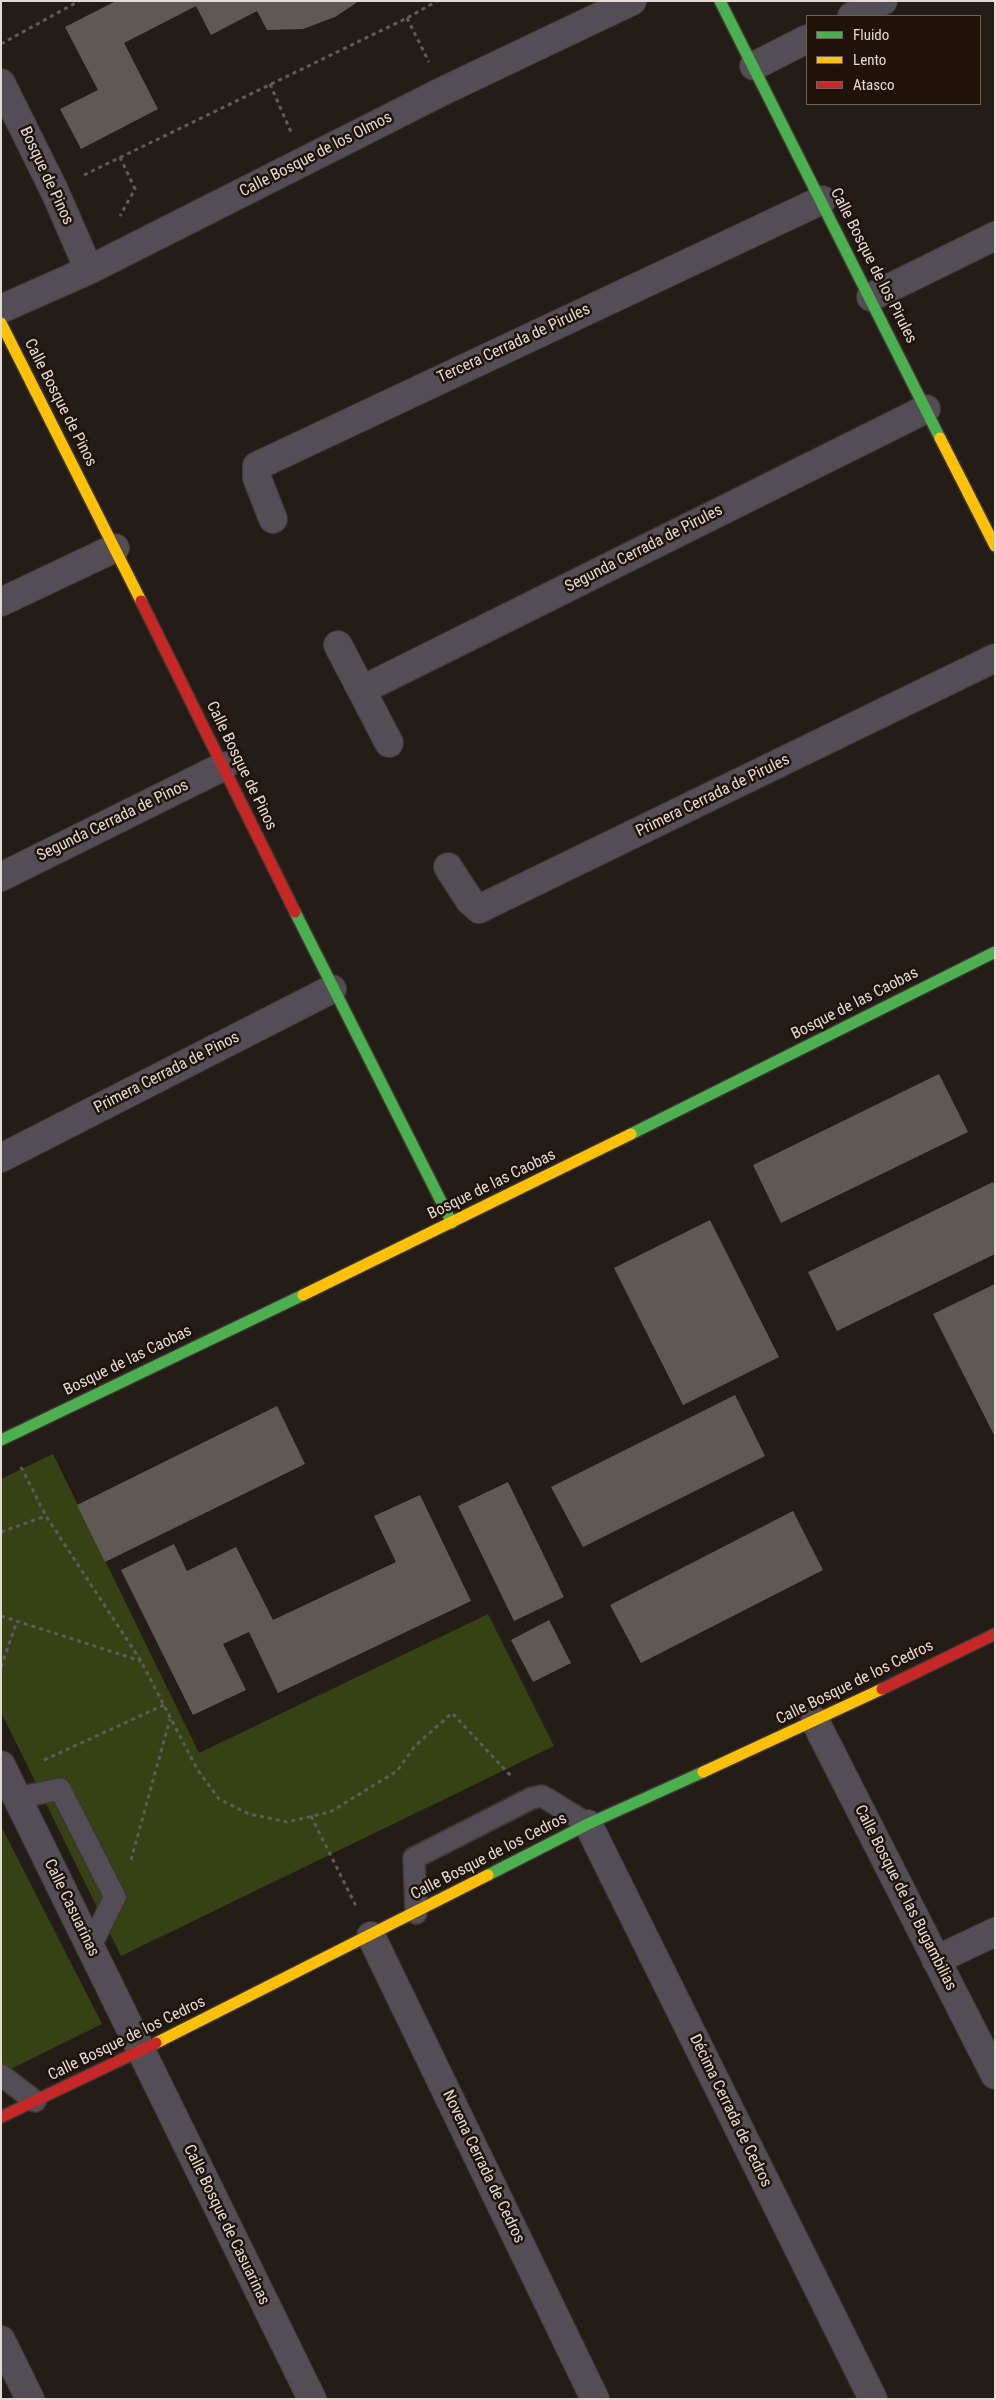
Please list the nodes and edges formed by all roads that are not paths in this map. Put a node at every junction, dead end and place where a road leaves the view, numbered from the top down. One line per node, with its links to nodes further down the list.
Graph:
1 (632, 1): 10 (street, Calle Bosque de los Olmos)
2 (720, 1): 6 (street, Calle Bosque de los Pirules)
3 (882, 1): 4 (street)
4 (854, 15)
5 (806, 40): 6 (street)
6 (754, 66): 8 (street, Calle Bosque de los Pirules)
7 (1, 83): 10 (street, Bosque de Pinos)
8 (822, 200): 11 (street, Calle Bosque de los Pirules); 15 (street, Tercera Cerrada de Pirules)
9 (995, 236): 11 (street)
10 (89, 270): 12 (street, Calle Bosque de los Olmos)
11 (871, 297): 14 (street, Calle Bosque de los Pirules)
12 (1, 309)
13 (1, 323): 17 (street, Calle Bosque de Pinos)
14 (926, 409): 16 (street, Calle Bosque de los Pirules); 21 (street, Segunda Cerrada de Pirules)
15 (273, 518)
16 (995, 546)
17 (115, 548): 18 (street); 23 (street, Calle Bosque de Pinos)
18 (1, 602)
19 (338, 646): 21 (street)
20 (995, 658): 24 (street, Primera Cerrada de Pirules)
21 (362, 690): 22 (street)
22 (390, 743)
23 (224, 766): 25 (street, Segunda Cerrada de Pinos); 27 (street, Calle Bosque de Pinos)
24 (448, 867)
25 (1, 877)
26 (995, 952): 29 (street, Bosque de las Caobas)
27 (332, 989): 28 (street, Primera Cerrada de Pinos); 29 (street, Calle Bosque de Pinos)
28 (1, 1158)
29 (452, 1223): 30 (street, Bosque de las Caobas)
30 (3, 1439)
31 (995, 1634): 32 (street, Calle Bosque de los Cedros)
32 (815, 1721): 34 (street, Calle Bosque de los Cedros); 39 (street, Calle Bosque de las Bugambilias)
33 (8, 1780): 38 (street, Calle Casuarinas); 38 (lane)
34 (588, 1824): 35 (street, Calle Bosque de los Cedros); 35 (lane); 49 (street, Décima Cerrada de Cedros)
35 (416, 1913): 37 (street, Calle Bosque de los Cedros)
36 (995, 1932): 39 (street)
37 (371, 1936): 40 (street, Calle Bosque de los Cedros); 48 (street, Novena Cerrada de Cedros)
38 (90, 1947): 40 (street, Calle Casuarinas)
39 (936, 1960): 41 (street, Calle Bosque de las Bugambilias)
40 (141, 2052): 43 (street, Calle Bosque de los Cedros); 47 (street, Calle Bosque de Casuarinas)
41 (995, 2075)
42 (1, 2076): 43 (lane)
43 (35, 2101): 44 (street, Calle Bosque de los Cedros)
44 (1, 2117)
45 (1, 2340): 46 (street)
46 (30, 2399)
47 (312, 2399)
48 (595, 2399)
49 (873, 2399)

